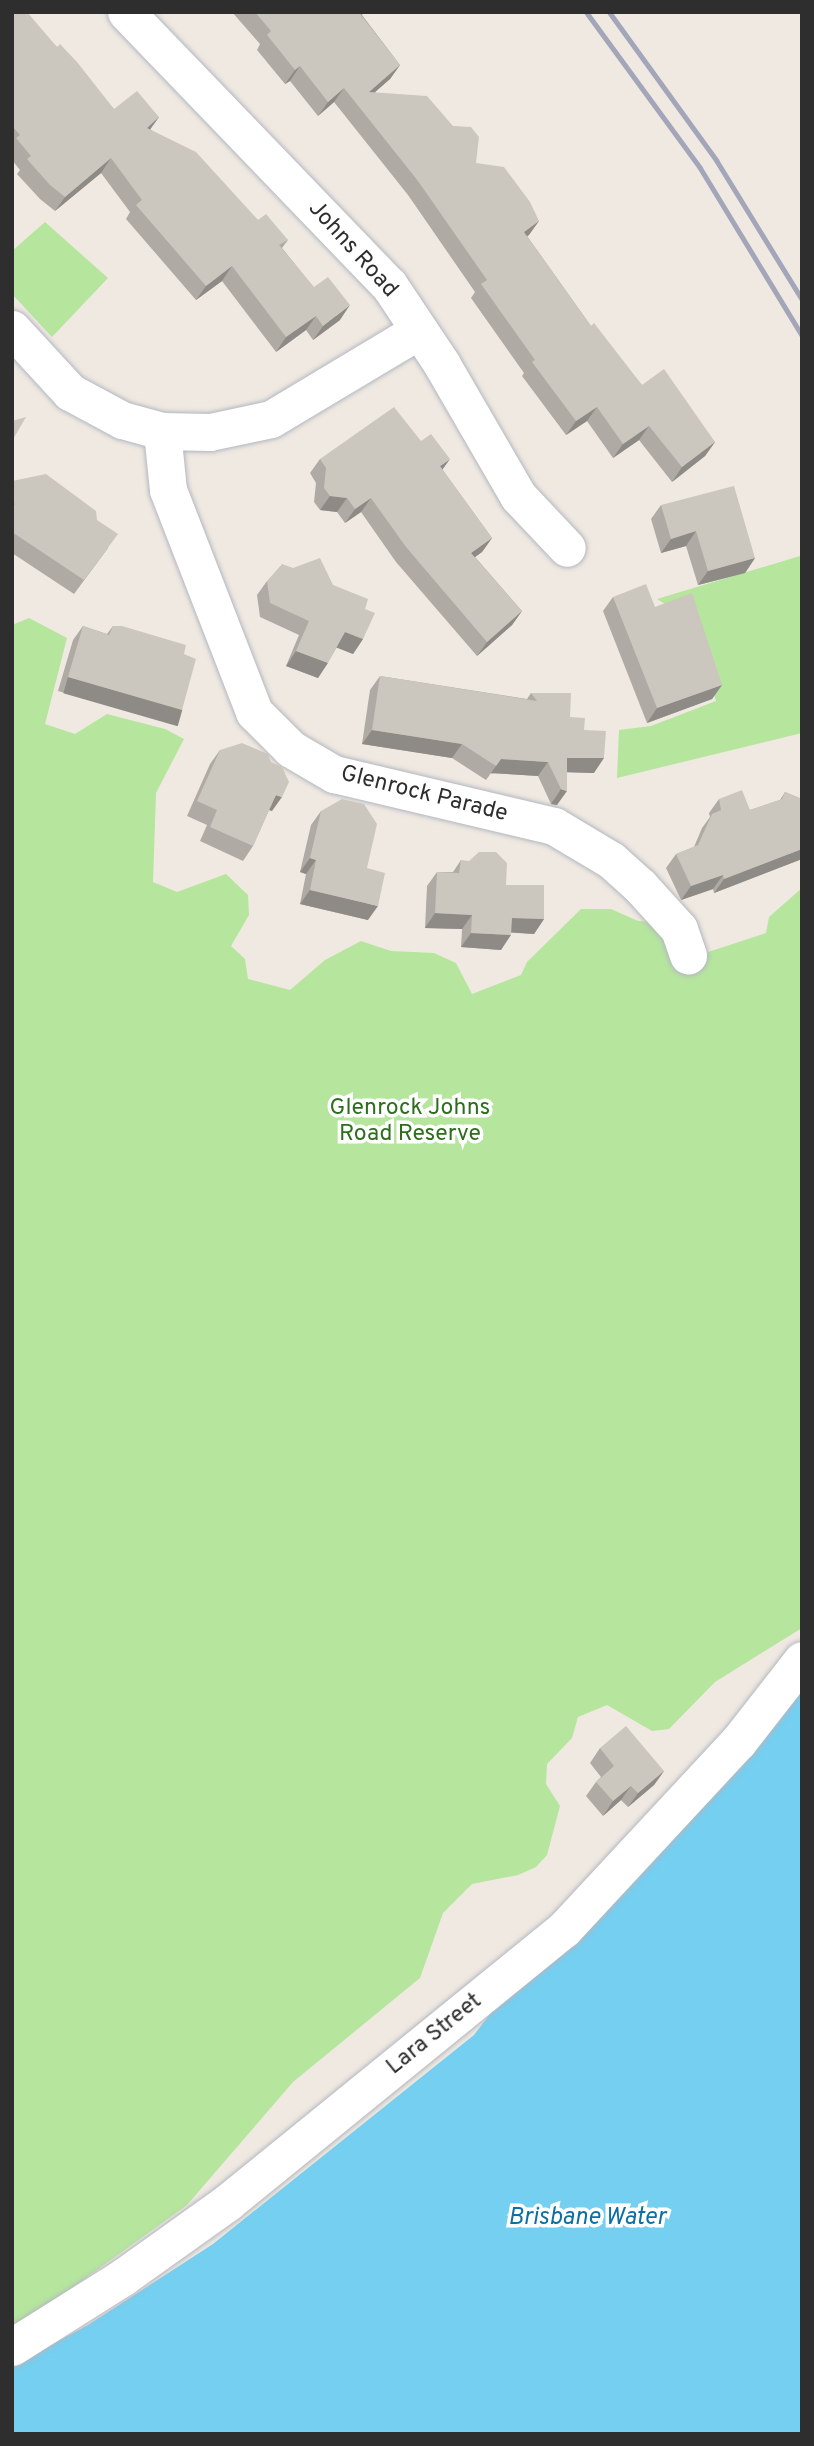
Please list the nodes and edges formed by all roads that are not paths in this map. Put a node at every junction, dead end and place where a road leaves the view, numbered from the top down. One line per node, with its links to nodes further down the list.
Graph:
1 (126, 12): 3 (street, Johns Road)
2 (12, 330): 4 (street)
3 (418, 331): 4 (street); 5 (street, Johns Road)
4 (162, 431): 6 (street, Glenrock Parade)
5 (567, 548)
6 (688, 955)
7 (802, 1660): 8 (street, Lara Street)
8 (12, 2347)

